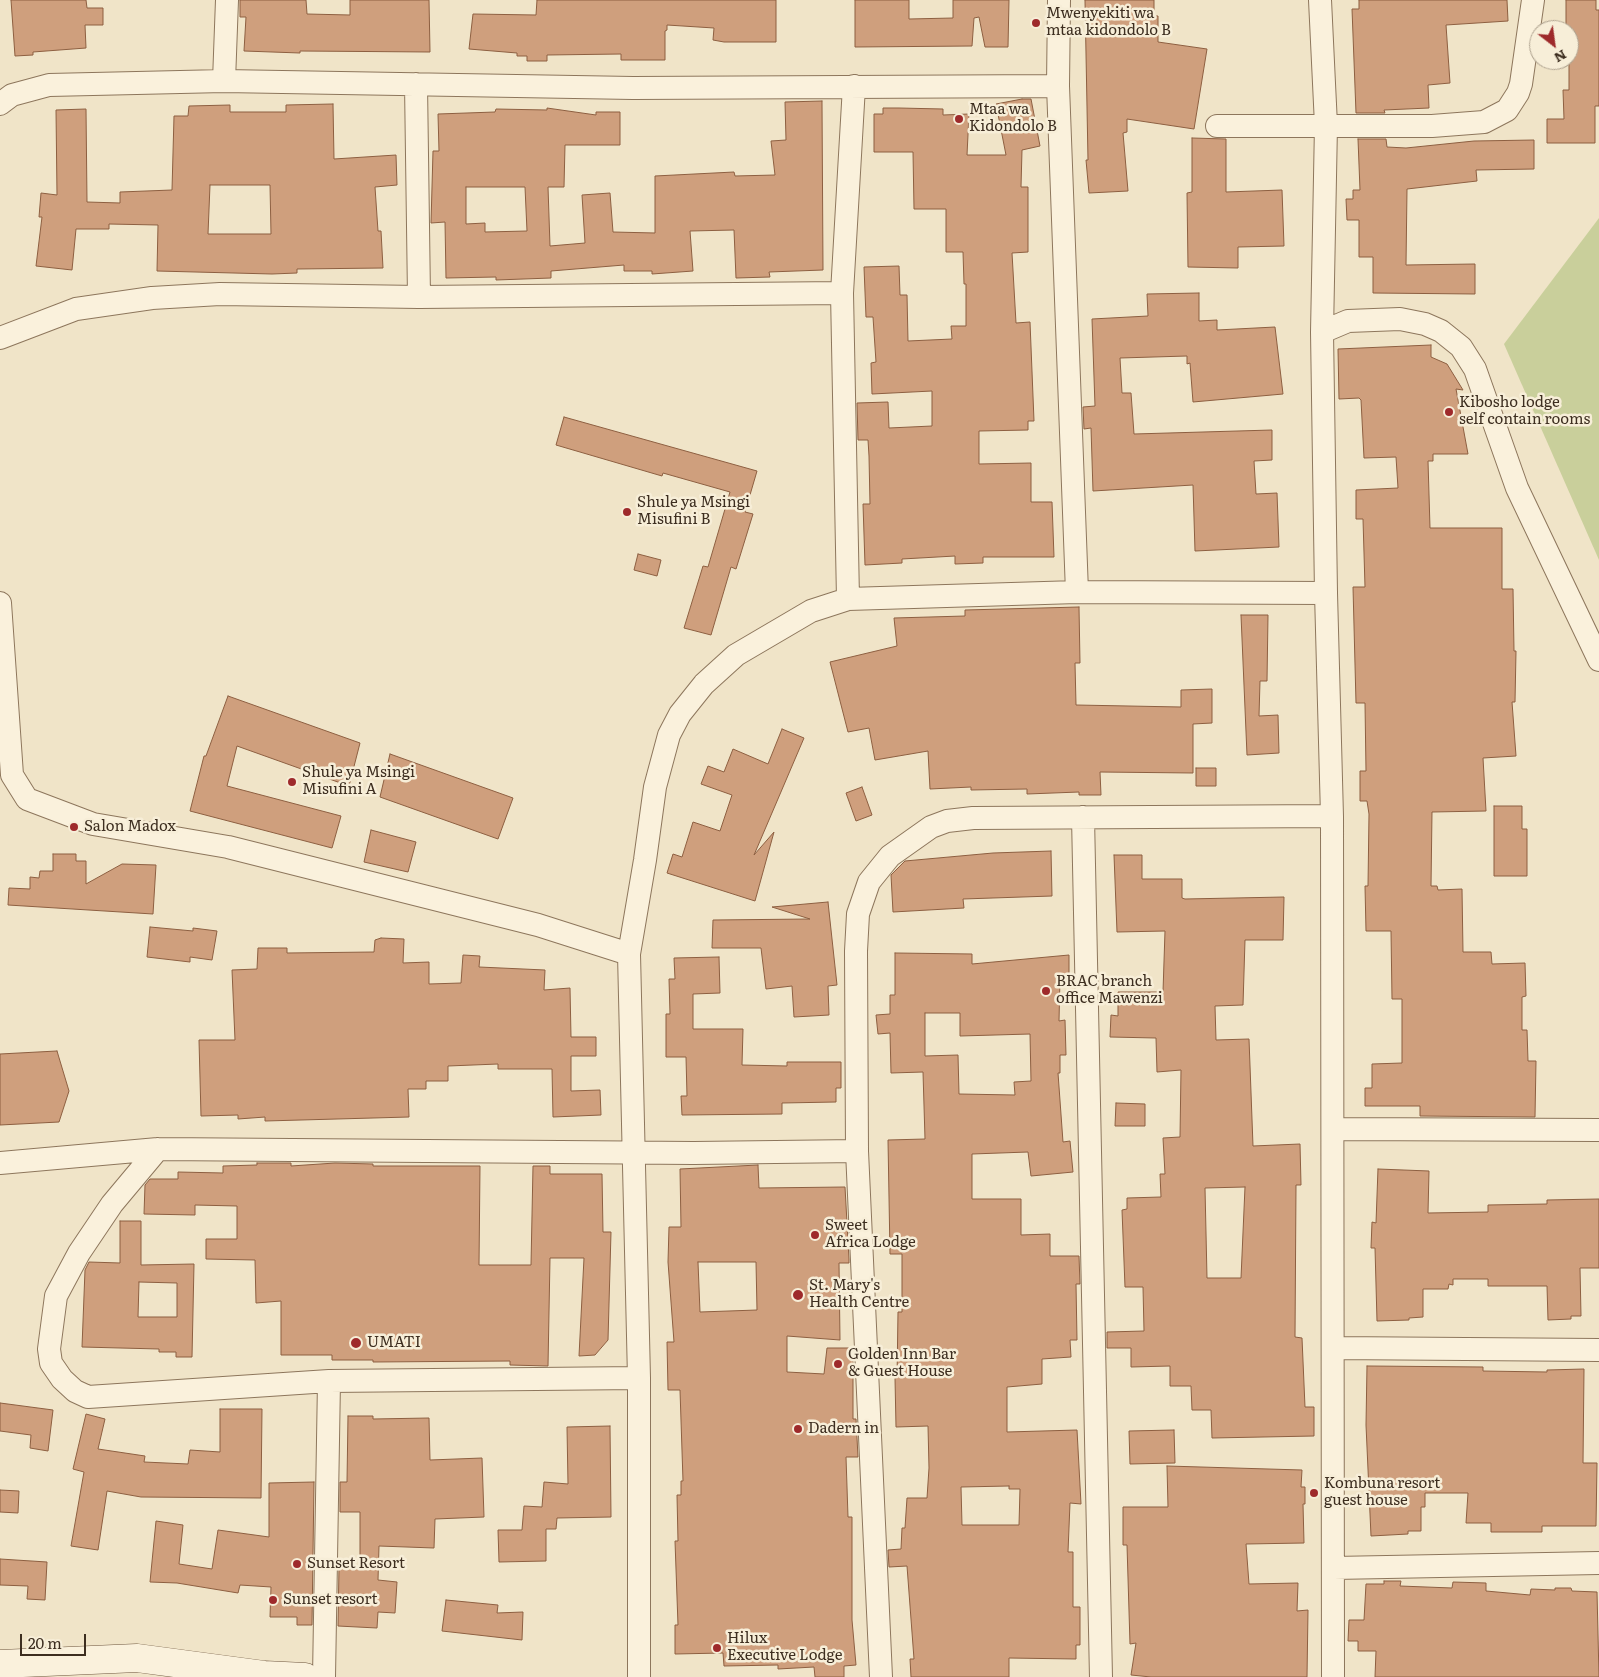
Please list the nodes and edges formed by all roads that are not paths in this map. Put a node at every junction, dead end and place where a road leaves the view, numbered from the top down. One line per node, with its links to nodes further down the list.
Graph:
1 (227, 0): 5 (street)
2 (1059, 0): 8 (street)
3 (1320, 0): 10 (street)
4 (1533, 0): 10 (street)
5 (224, 81): 6 (street); 9 (street)
6 (416, 84): 7 (street); 13 (street)
7 (854, 86): 8 (street); 12 (street)
8 (1058, 86): 16 (street)
9 (0, 104)
10 (1326, 125): 11 (street); 14 (street)
11 (1217, 126)
12 (842, 293): 13 (street); 18 (street)
13 (420, 297): 15 (street)
14 (1322, 332): 17 (street); 20 (street)
15 (0, 338)
16 (1076, 592): 17 (street); 18 (street)
17 (1326, 593): 21 (street)
18 (848, 598): 23 (street)
19 (0, 613): 23 (street)
20 (1599, 660)
21 (1332, 816): 22 (street); 24 (street)
22 (1083, 817): 27 (street); 41 (street)
23 (629, 954): 28 (street)
24 (1334, 1129): 25 (street); 30 (street)
25 (1599, 1130)
26 (158, 1149): 28 (street); 29 (street); 33 (street)
27 (856, 1151): 28 (street); 40 (street)
28 (634, 1153): 32 (street)
29 (0, 1163)
30 (1333, 1348): 31 (street); 35 (street)
31 (1599, 1350)
32 (638, 1378): 33 (street); 39 (street)
33 (329, 1381): 38 (street)
34 (1599, 1563): 35 (street)
35 (1334, 1568): 42 (street)
36 (0, 1664): 37 (street)
37 (306, 1677)
38 (324, 1677)
39 (639, 1677)
40 (881, 1677)
41 (1101, 1677)
42 (1333, 1677)

